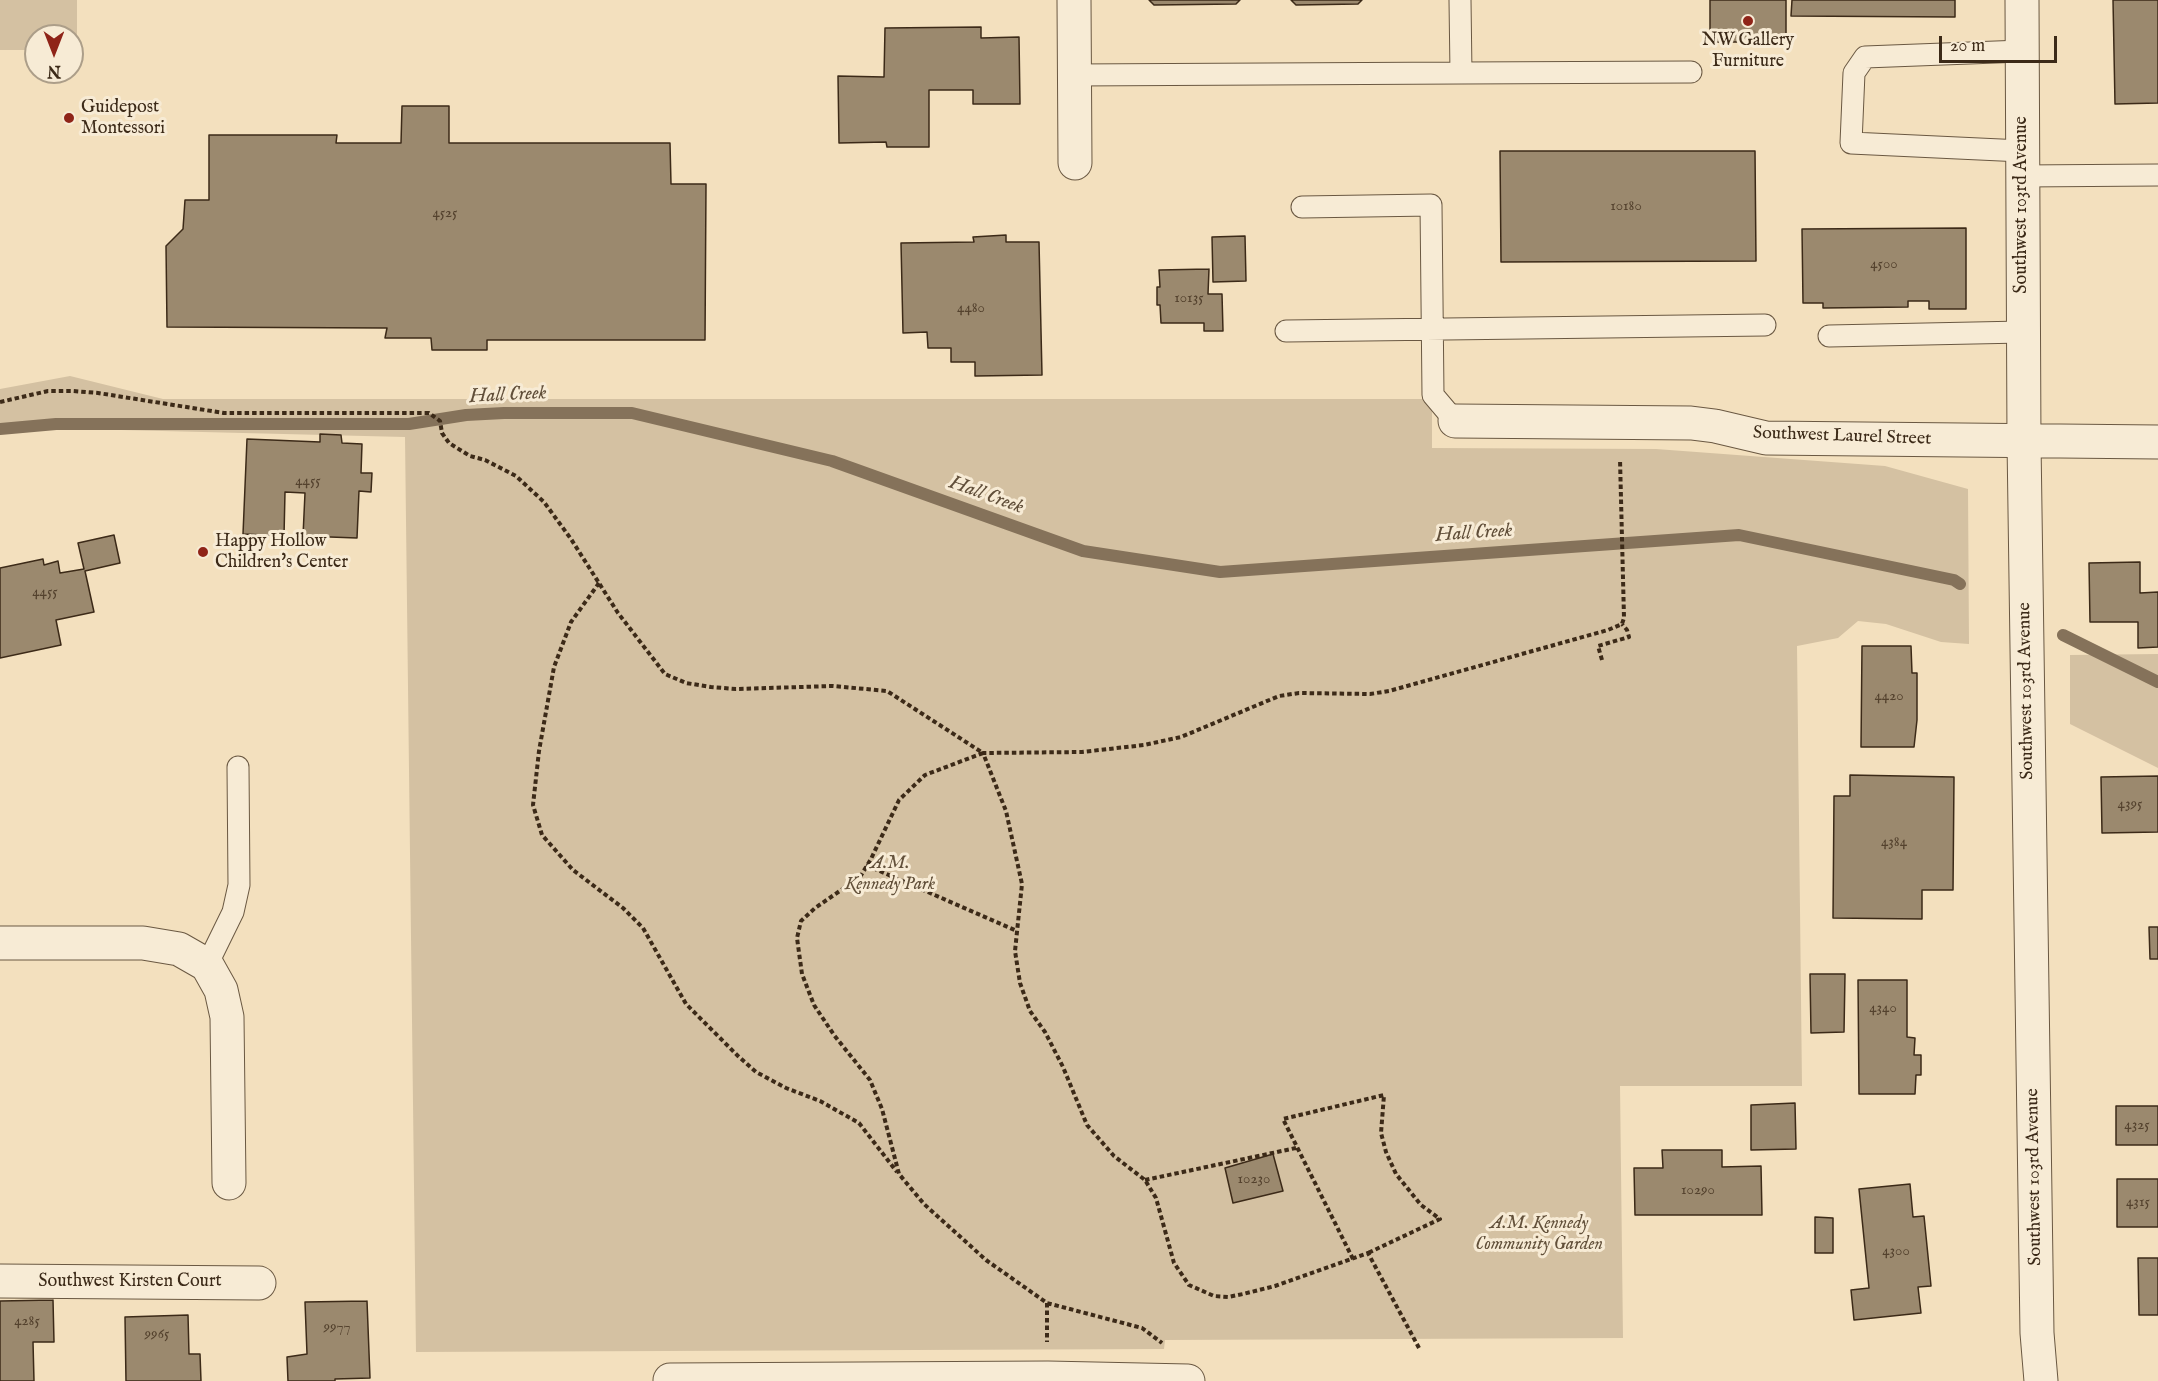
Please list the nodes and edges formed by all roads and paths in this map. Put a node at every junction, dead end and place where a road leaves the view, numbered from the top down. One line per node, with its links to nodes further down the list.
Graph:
1 (1074, 0): 7 (street)
2 (1460, 0): 6 (lane)
3 (2022, 0): 4 (street, Southwest 103rd Avenue)
4 (2022, 51): 9 (street, Southwest 103rd Avenue); 9 (lane)
5 (1691, 72): 6 (lane)
6 (1461, 73): 7 (lane)
7 (1074, 75): 8 (street)
8 (1075, 163)
9 (2022, 163): 10 (lane); 15 (street, Southwest 103rd Avenue)
10 (2158, 175)
11 (1302, 207): 13 (lane)
12 (1765, 325): 13 (lane)
13 (1433, 328): 14 (lane); 18 (lane)
14 (1286, 330)
15 (2022, 332): 16 (lane); 19 (street, Southwest 103rd Avenue)
16 (1829, 336)
17 (0, 402): 22 (path)
18 (1455, 421): 19 (street, Southwest Laurel Street)
19 (2024, 442): 20 (street, Southwest Laurel Street); 44 (street, Southwest 103rd Avenue)
20 (2158, 442)
21 (1620, 454): 23 (path)
22 (599, 583): 25 (path); 32 (path)
23 (1622, 624): 24 (path); 25 (path)
24 (1602, 660)
25 (983, 753): 27 (path); 28 (path)
26 (238, 767): 30 (lane)
27 (866, 865): 28 (path); 32 (path)
28 (1017, 931): 33 (path)
29 (0, 943): 30 (street)
30 (207, 964): 34 (street)
31 (1296, 1148): 33 (path); 35 (path); 36 (path)
32 (899, 1174): 39 (path)
33 (1145, 1180): 36 (path)
34 (229, 1183)
35 (1368, 1253): 36 (path); 40 (path)
36 (1353, 1259)
37 (0, 1281): 38 (street, Southwest Kirsten Court)
38 (259, 1283)
39 (1164, 1345)
40 (1419, 1348)
41 (670, 1380): 42 (street)
42 (917, 1380): 43 (street)
43 (1188, 1381)
44 (2041, 1381)

